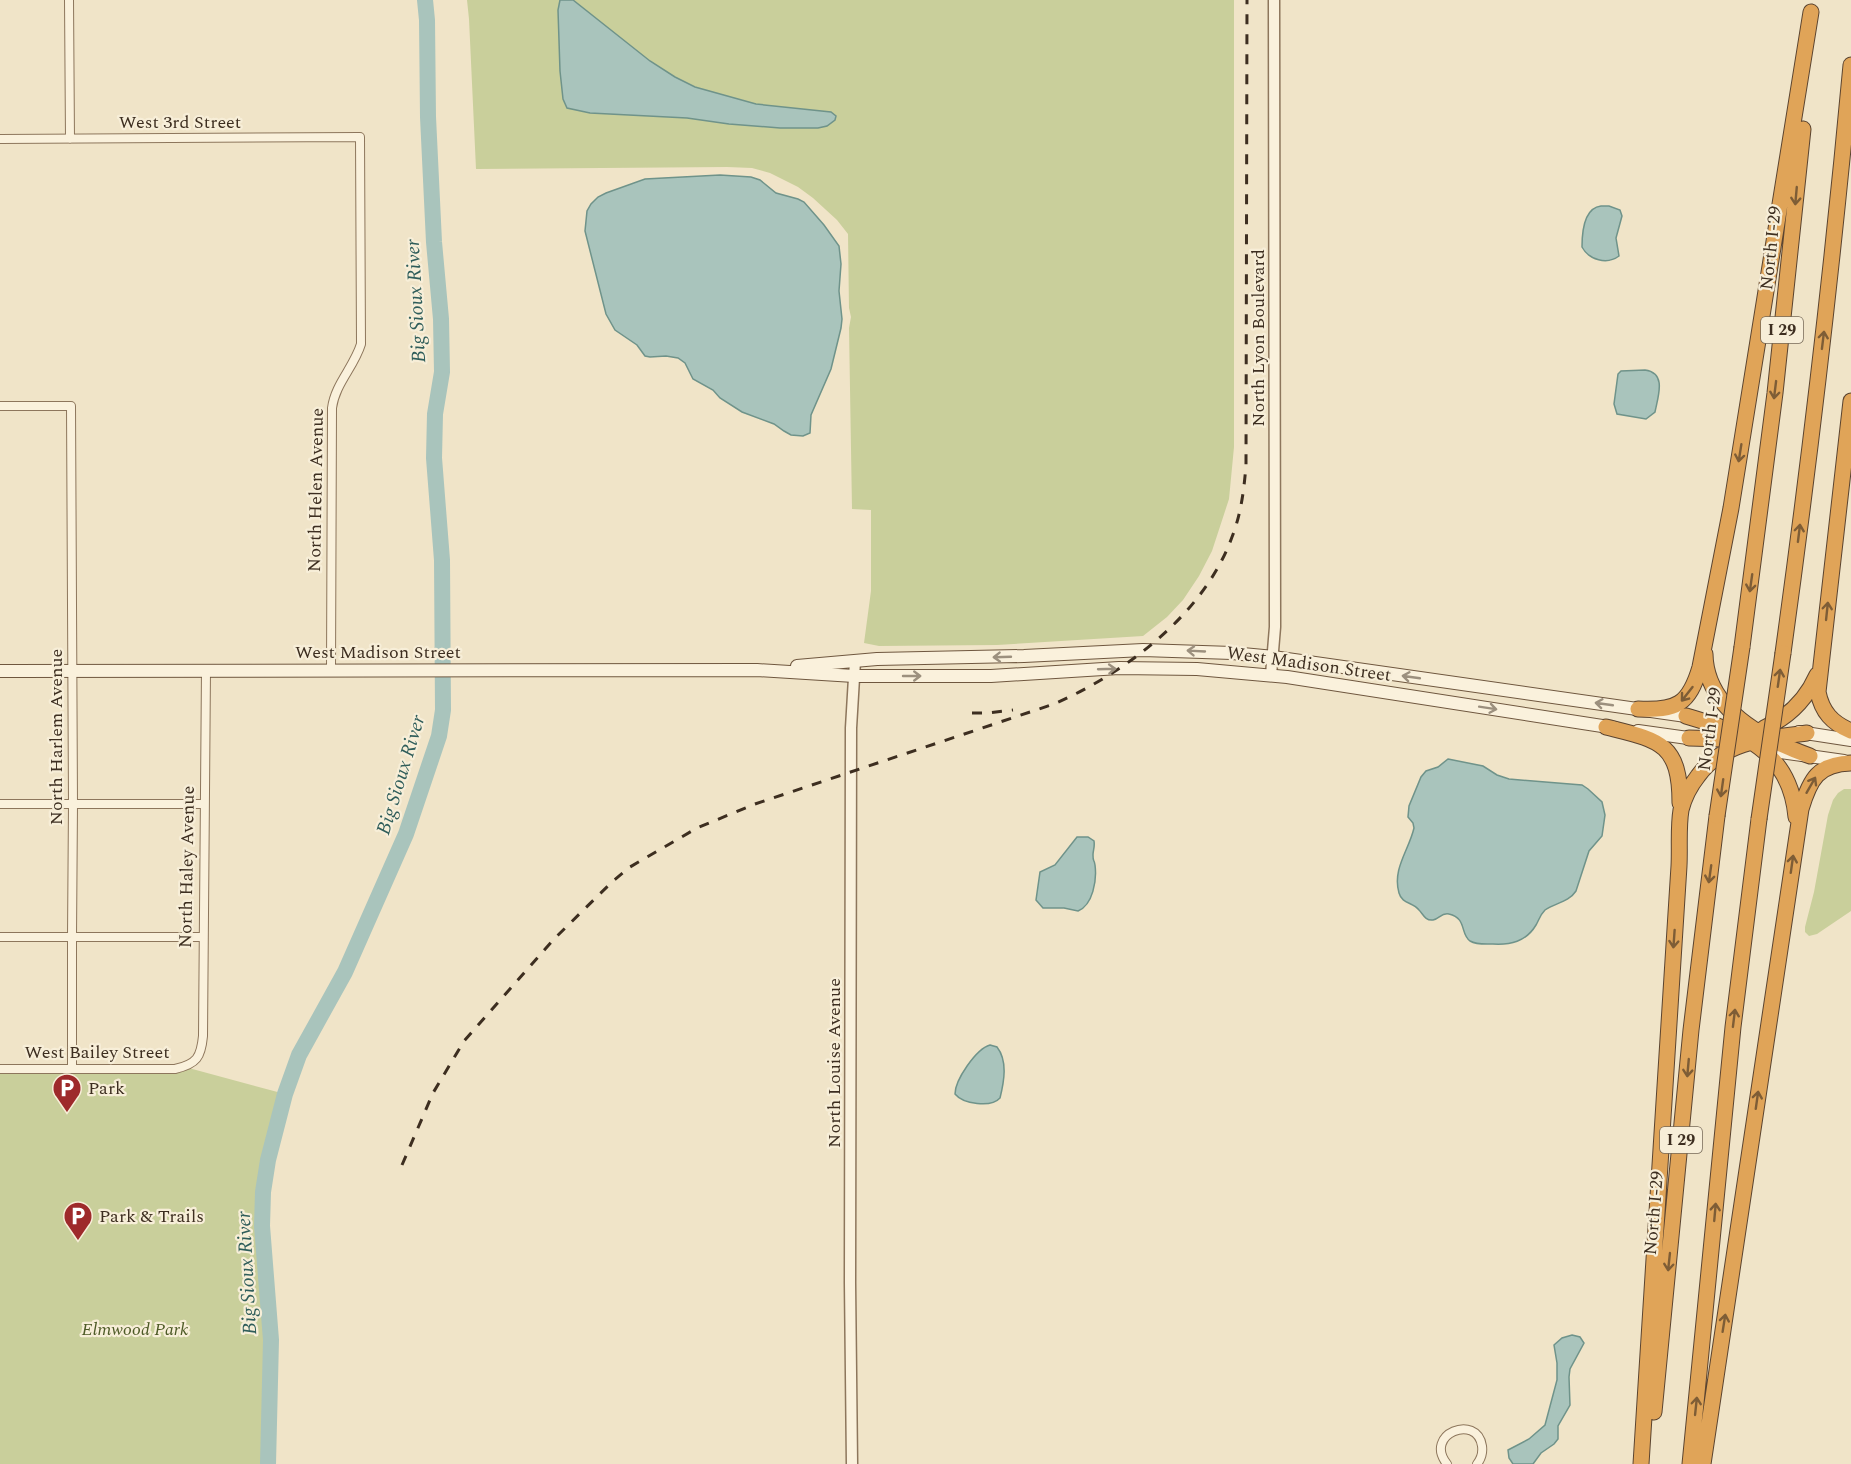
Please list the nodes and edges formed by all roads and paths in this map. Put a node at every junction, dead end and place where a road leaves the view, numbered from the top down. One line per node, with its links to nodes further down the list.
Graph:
1 (69, 0): 7 (street)
2 (1274, 0): 11 (street, North Lyon Boulevard)
3 (1812, 6): 10 (highway, one-way to 10); 46 (highway, North I-29 / I 29, one-way to 46, bridge)
4 (1851, 64): 47 (highway, I 29, one-way to 4, bridge)
5 (360, 137): 7 (street, West 3rd Street); 18 (street, North Helen Avenue)
6 (0, 139): 7 (street, West 3rd Street)
7 (70, 139)
8 (1851, 401): 13 (highway, one-way to 8)
9 (0, 406): 17 (street, North Harlem Avenue)
10 (1706, 642): 21 (highway, one-way to 21); 26 (highway)
11 (1274, 657): 12 (main road, West Madison Street, one-way to 12); 19 (street, North Lyon Boulevard); 21 (main road, West Madison Street, one-way to 11)
12 (855, 661): 15 (main road, West Madison Street); 20 (street, North Louise Avenue)
13 (1820, 669): 24 (highway); 26 (highway)
14 (206, 670): 17 (main road, West Madison Street); 18 (main road, West Madison Street); 33 (street, North Haley Avenue)
15 (757, 670): 18 (main road, West Madison Street); 20 (main road, West Madison Street)
16 (0, 671): 17 (main road, West Madison Street)
17 (72, 671): 32 (street, North Harlem Avenue)
18 (331, 671)
19 (1271, 675): 20 (main road, West Madison Street, one-way to 19); 23 (main road, West Madison Street, one-way to 23)
20 (854, 676): 42 (street, North Louise Avenue)
21 (1638, 709): 22 (main road, West Madison Street)
22 (1686, 716): 26 (highway)
23 (1606, 727): 27 (main road, West Madison Street); 35 (highway)
24 (1851, 731)
25 (1807, 733): 26 (highway); 28 (main road)
26 (1754, 737): 27 (highway); 29 (highway); 34 (highway); 35 (highway)
27 (1689, 738)
28 (1851, 740)
29 (1810, 756): 30 (main road)
30 (1851, 762): 34 (highway, one-way to 30)
31 (0, 804): 32 (street)
32 (73, 804): 33 (street); 36 (street, North Harlem Avenue)
33 (204, 804): 38 (street, North Haley Avenue)
34 (1797, 832): 48 (highway, one-way to 34)
35 (1680, 839): 45 (highway, one-way to 45)
36 (72, 936): 37 (street); 38 (street); 40 (street, North Harlem Avenue)
37 (0, 937)
38 (203, 937): 39 (street, North Haley Avenue)
39 (193, 1062): 40 (street, West Bailey Street)
40 (72, 1068): 41 (street, West Bailey Street)
41 (0, 1069)
42 (852, 1464)
43 (1447, 1464): 44 (street)
44 (1476, 1464)
45 (1641, 1464)
46 (1649, 1464)
47 (1690, 1464)
48 (1703, 1464)

